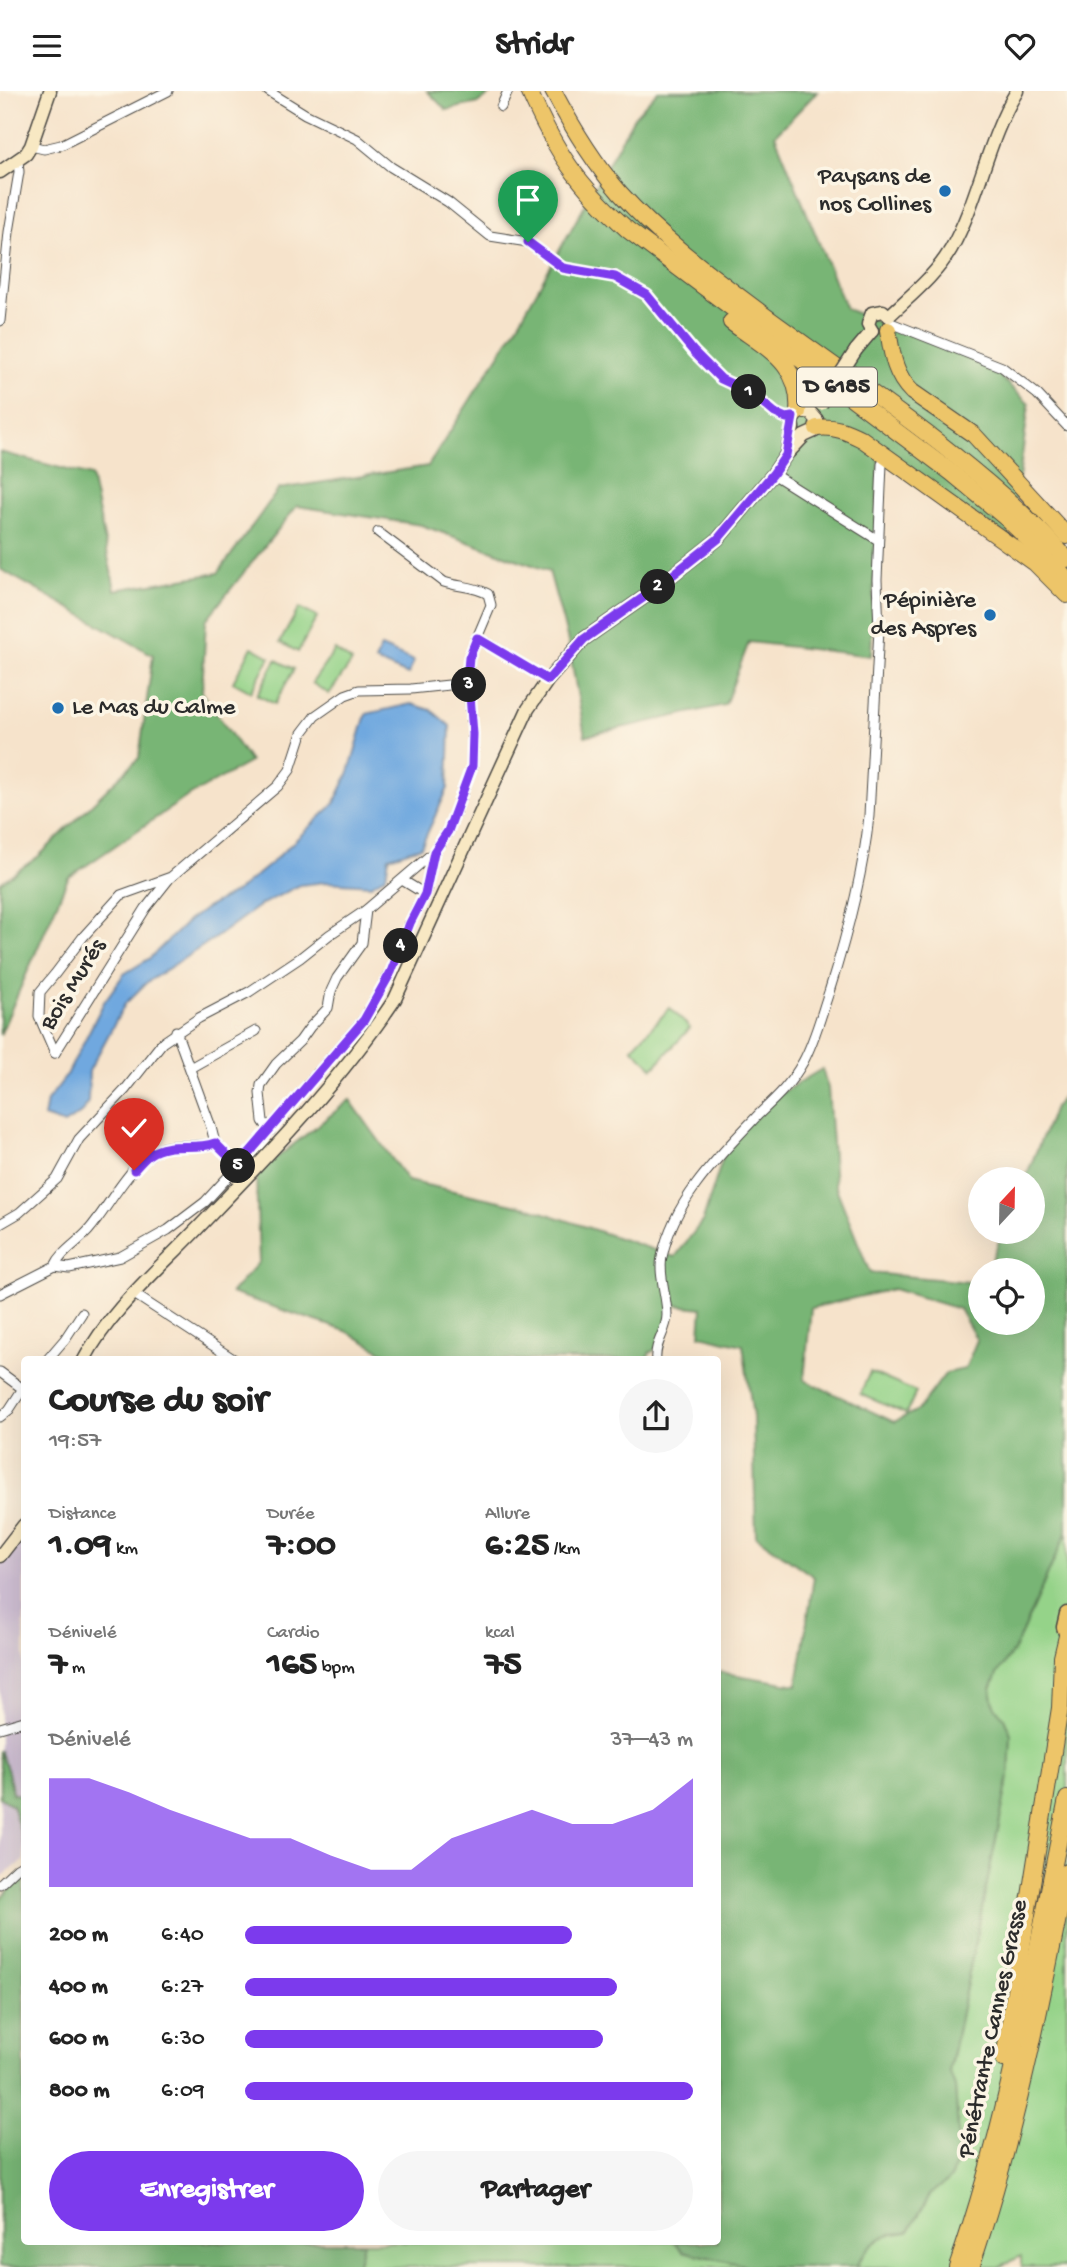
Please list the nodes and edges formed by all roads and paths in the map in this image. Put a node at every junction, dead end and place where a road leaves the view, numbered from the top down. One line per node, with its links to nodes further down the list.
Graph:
1 (50, 91): 9 (street)
2 (168, 91): 9 (street)
3 (268, 91): 15 (street)
4 (508, 91): 8 (street)
5 (529, 91): 12 (highway, D 6185)
6 (553, 91): 22 (highway, D 6185)
7 (1017, 91): 14 (street)
8 (501, 107)
9 (31, 146): 10 (street)
10 (18, 160): 11 (street); 13 (street)
11 (0, 172)
12 (628, 230): 15 (highway); 23 (highway, D 6185)
13 (0, 321)
14 (885, 325): 15 (street, bridge); 16 (street); 20 (highway)
15 (806, 420): 18 (street); 24 (highway)
16 (1067, 426)
17 (882, 464): 21 (street)
18 (773, 474): 21 (street); 26 (street)
19 (378, 532): 25 (street)
20 (1067, 536)
21 (878, 540): 47 (street)
22 (1067, 559)
23 (1067, 580)
24 (1067, 595)
25 (477, 638): 26 (street); 27 (street)
26 (548, 680): 42 (street)
27 (468, 683): 28 (street); 29 (street, Bois Murés)
28 (434, 852): 30 (street); 31 (street)
29 (171, 877): 29 (street, Bois Murés)
30 (402, 880): 31 (street); 32 (street)
31 (425, 894): 36 (street)
32 (366, 910): 33 (street); 36 (street)
33 (176, 1031): 35 (street); 39 (street)
34 (256, 1031): 35 (street)
35 (190, 1068): 37 (street)
36 (270, 1131): 38 (street)
37 (215, 1143): 38 (street); 40 (street)
38 (238, 1166): 40 (street)
39 (0, 1224)
40 (55, 1266): 41 (street)
41 (0, 1294)
42 (134, 1294): 45 (street); 46 (street)
43 (82, 1313): 44 (street)
44 (50, 1356)
45 (86, 1356)
46 (229, 1356)
47 (656, 1356)
48 (0, 1373): 49 (street)
49 (21, 1386)
50 (21, 1392): 51 (street)
51 (0, 1417)
52 (21, 1529): 53 (street)
53 (0, 1556)
54 (1067, 1614): 55 (main road)
55 (1067, 1636): 64 (highway)
56 (21, 1722): 57 (street)
57 (0, 1728)
58 (1067, 1799): 64 (highway, Pénétrante Cannes Grasse)
59 (21, 1866): 61 (street)
60 (1067, 1872): 63 (highway, Pénétrante Cannes Grasse)
61 (0, 1884)
62 (1067, 1927): 63 (highway)
63 (1041, 2004): 66 (highway, Pénétrante Cannes Grasse)
64 (1004, 2100): 65 (highway, Pénétrante Cannes Grasse)
65 (957, 2267)
66 (971, 2267)

